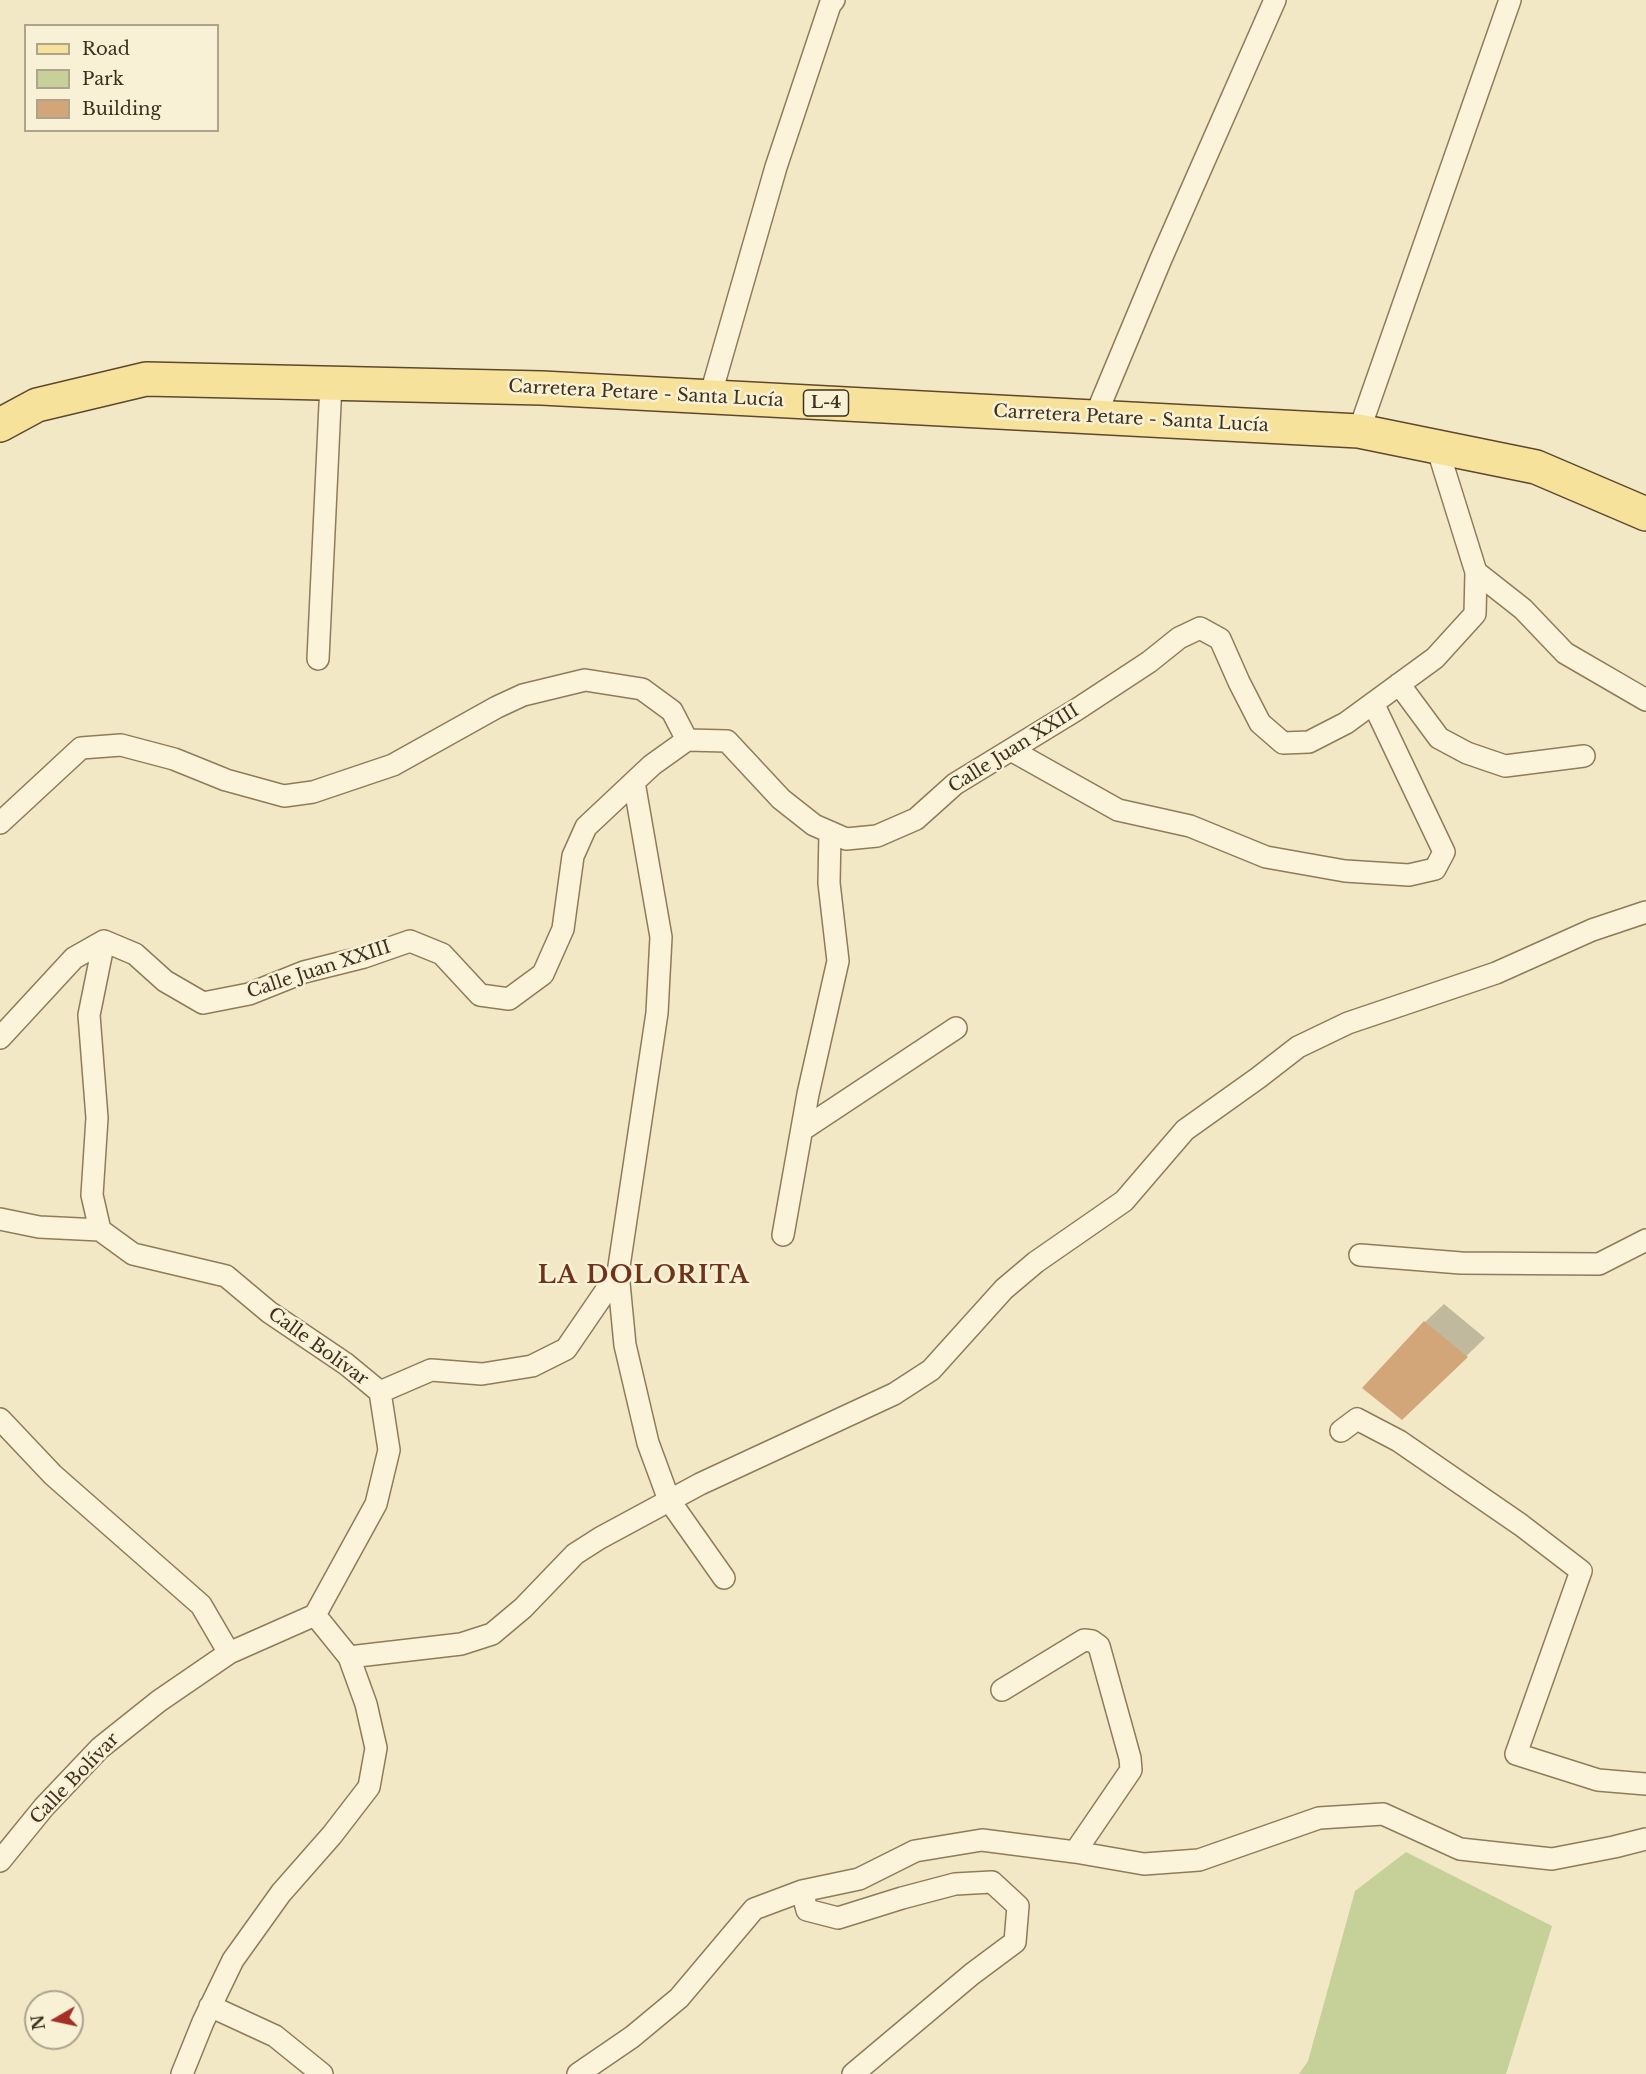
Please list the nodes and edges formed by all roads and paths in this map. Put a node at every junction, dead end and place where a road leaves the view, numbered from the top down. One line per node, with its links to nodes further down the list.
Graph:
1 (834, 0): 5 (street)
2 (1275, 0): 6 (street)
3 (1509, 0): 8 (street)
4 (331, 383): 5 (main road, Carretera Petare - Santa Lucía / L-4); 7 (main road, Carretera Petare - Santa Lucía / L-4); 12 (street)
5 (710, 397): 6 (main road, Carretera Petare - Santa Lucía / L-4)
6 (1095, 417): 8 (main road, Carretera Petare - Santa Lucía / L-4)
7 (0, 425)
8 (1359, 431): 9 (main road, Carretera Petare - Santa Lucía / L-4)
9 (1437, 447): 10 (main road, Carretera Petare - Santa Lucía / L-4); 11 (street, Calle Juan XXIII)
10 (1646, 514)
11 (1476, 572): 13 (street, Calle Juan XXIII); 14 (street)
12 (318, 659)
13 (1399, 684): 15 (street, Calle Juan XXIII); 18 (street)
14 (1646, 700)
15 (1373, 703): 17 (street, Calle Juan XXIII); 17 (street)
16 (687, 740): 19 (street, Calle Juan XXIII); 20 (street); 21 (street, Calle Juan XXIII)
17 (1011, 750): 21 (street, Calle Juan XXIII)
18 (1584, 756)
19 (634, 782): 23 (street, Calle Juan XXIII); 32 (street)
20 (0, 823)
21 (830, 832): 26 (street)
22 (1646, 912): 36 (street)
23 (104, 941): 25 (street); 28 (street)
24 (956, 1028): 26 (street)
25 (0, 1038)
26 (802, 1130): 29 (street)
27 (0, 1219): 28 (street)
28 (100, 1230): 33 (street, Calle Bolívar)
29 (783, 1235)
30 (1646, 1240): 31 (street)
31 (1360, 1255)
32 (618, 1273): 33 (street); 36 (street)
33 (380, 1392): 38 (street, Calle Bolívar)
34 (0, 1419): 39 (street)
35 (1341, 1431): 42 (street)
36 (669, 1500): 37 (street); 40 (street)
37 (724, 1578)
38 (315, 1616): 39 (street, Calle Bolívar); 40 (street)
39 (228, 1653): 45 (street, Calle Bolívar)
40 (349, 1657): 47 (street)
41 (1002, 1690): 44 (street)
42 (1646, 1784)
43 (1646, 1839): 44 (street)
44 (1075, 1852): 46 (street)
45 (0, 1862)
46 (802, 1891): 50 (street); 51 (street)
47 (210, 2006): 48 (street); 49 (street)
48 (182, 2074)
49 (322, 2074)
50 (578, 2074)
51 (853, 2074)

